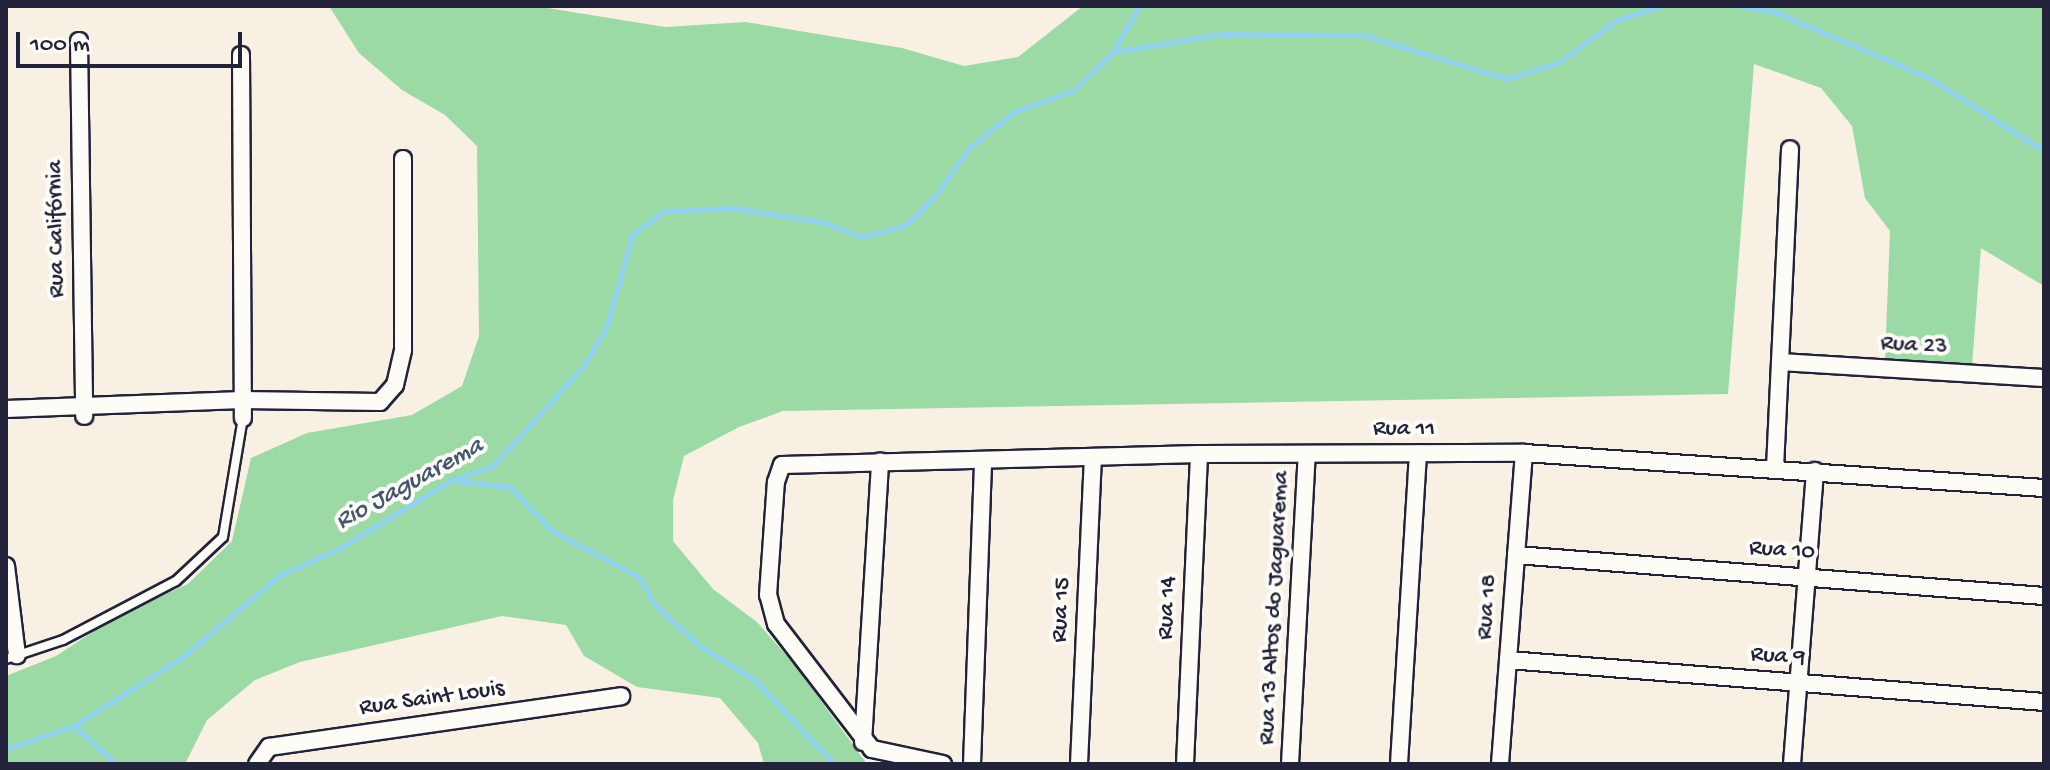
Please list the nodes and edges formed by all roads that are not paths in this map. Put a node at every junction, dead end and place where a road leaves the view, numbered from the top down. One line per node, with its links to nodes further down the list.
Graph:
1 (79, 41): 9 (street, Rua Califórnia)
2 (241, 55): 7 (street)
3 (1790, 149): 5 (street)
4 (403, 159): 7 (street)
5 (1780, 362): 6 (street, Rua 23); 19 (street)
6 (2044, 378)
7 (242, 400): 9 (street); 11 (street)
8 (6, 409): 9 (street)
9 (84, 412): 10 (street)
10 (6, 418)
11 (243, 418): 26 (lane)
12 (1524, 453): 15 (street, Rua 11); 19 (street, Rua 11); 22 (street, Rua 18)
13 (1199, 454): 14 (street, Rua 11); 16 (street, Rua 11); 36 (street, Rua 14)
14 (1307, 454): 15 (street, Rua 11); 37 (street, Rua 13 Altos do Jaguarema)
15 (1418, 454): 38 (street)
16 (1093, 458): 18 (street, Rua 11); 35 (street, Rua 15)
17 (880, 462): 18 (street, Rua 11); 31 (street); 31 (street, Rua 11)
18 (983, 462): 34 (street)
19 (1775, 468): 20 (street, Rua 11)
20 (1815, 471): 21 (street, Rua 11); 24 (street)
21 (2044, 488)
22 (1516, 555): 24 (street, Rua 10); 27 (street, Rua 18)
23 (6, 566): 26 (street)
24 (1807, 577): 25 (street, Rua 10); 28 (street)
25 (2044, 596)
26 (12, 657)
27 (1508, 660): 28 (street, Rua 9); 39 (street, Rua 18)
28 (1799, 683): 30 (street, Rua 9); 40 (street)
29 (621, 696): 32 (street, Rua Saint Louis)
30 (2044, 702)
31 (863, 742): 33 (street)
32 (257, 763)
33 (943, 764)
34 (972, 764)
35 (1079, 764)
36 (1185, 764)
37 (1290, 764)
38 (1399, 764)
39 (1500, 764)
40 (1792, 764)

